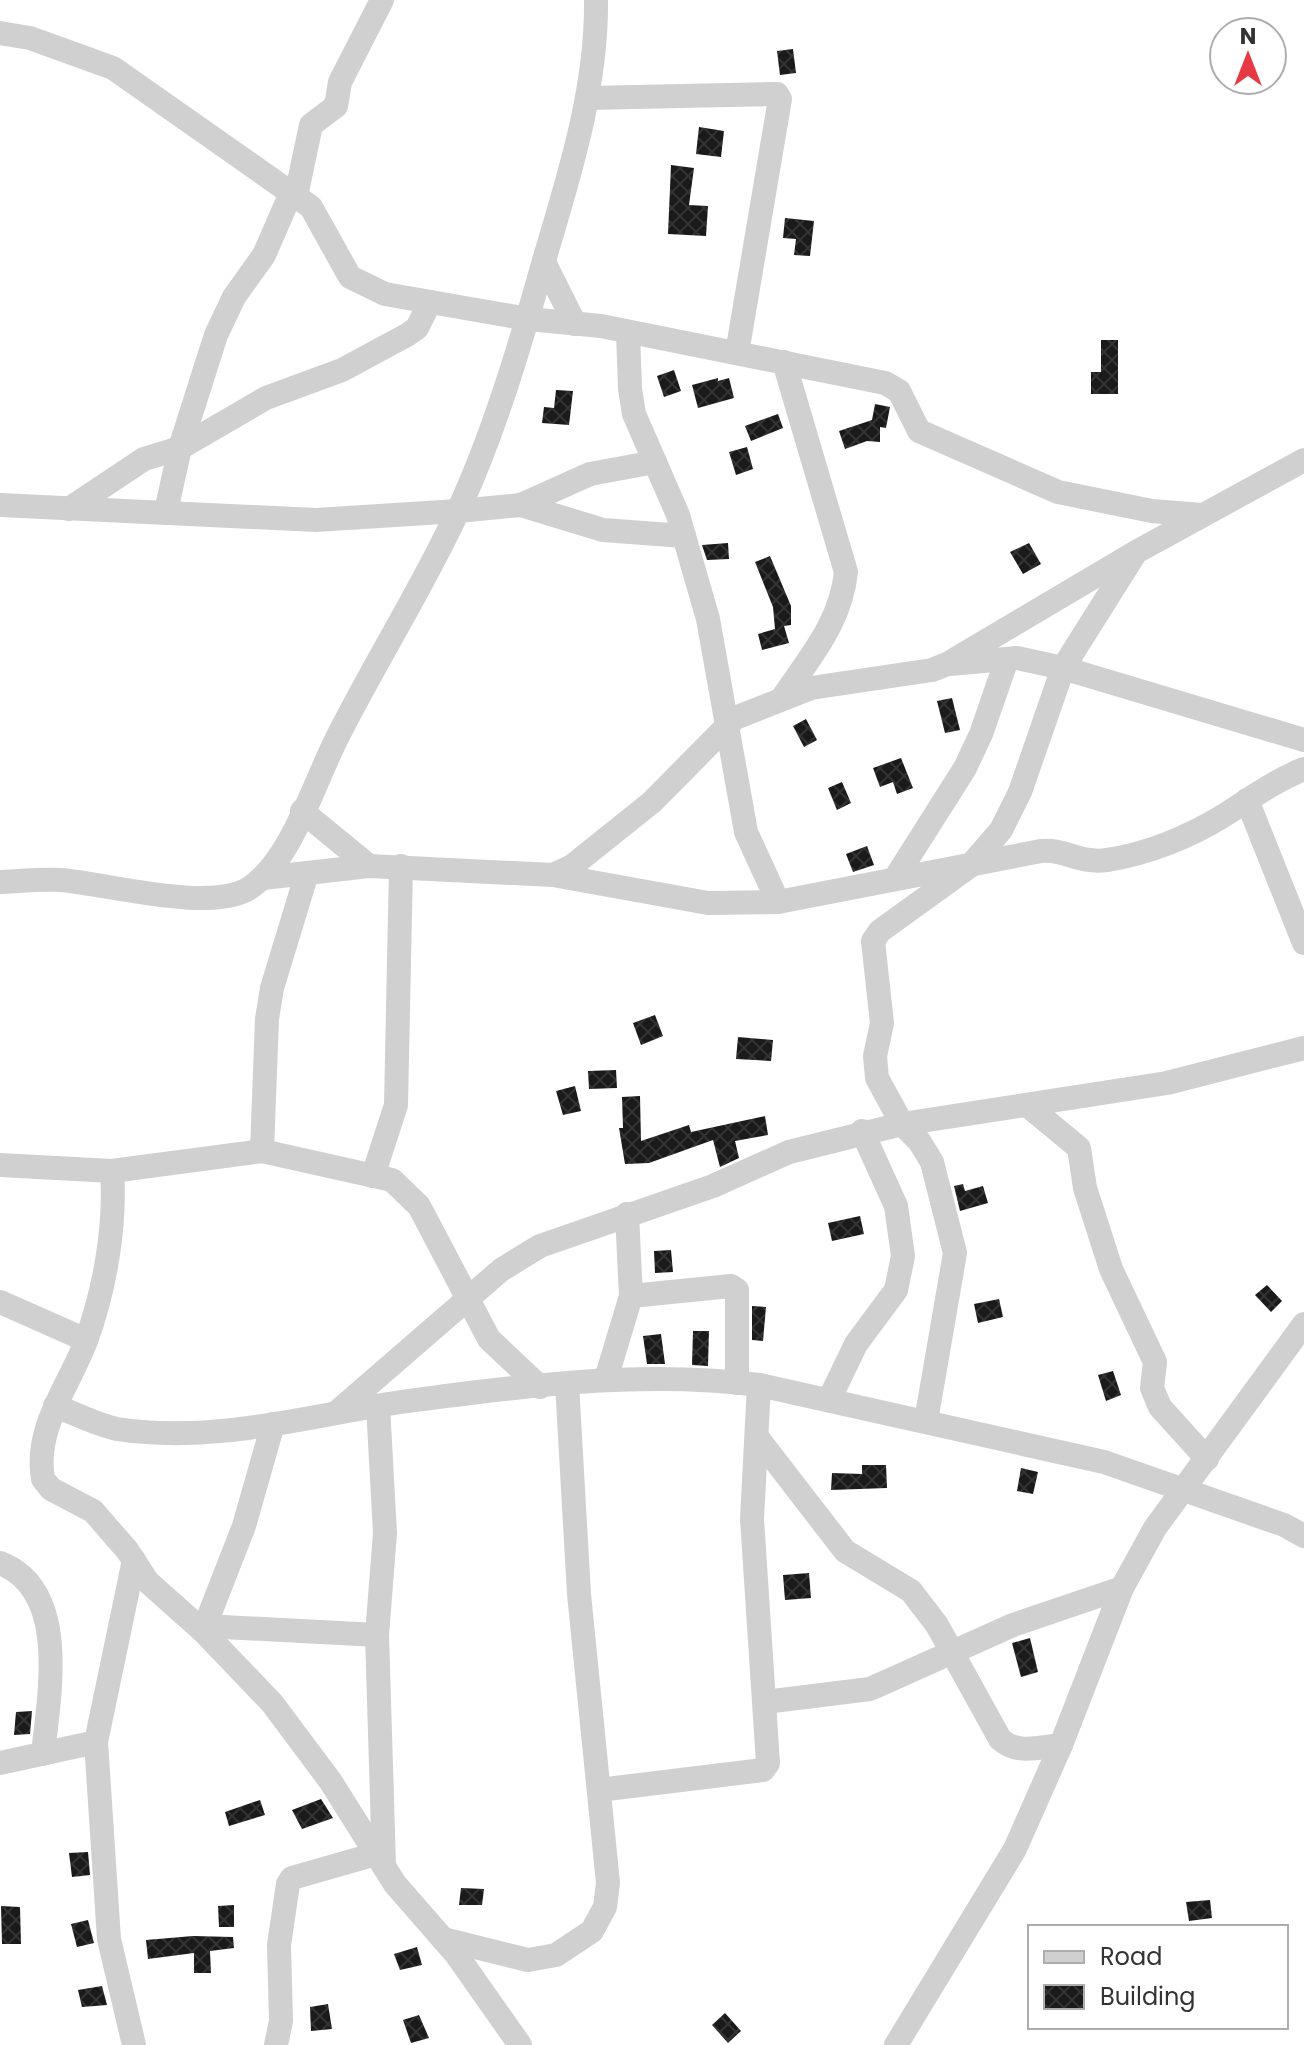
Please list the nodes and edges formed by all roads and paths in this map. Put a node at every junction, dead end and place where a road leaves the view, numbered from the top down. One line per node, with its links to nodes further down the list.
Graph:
1 (382, 0): 5 (street)
2 (596, 0): 4 (street)
3 (0, 33): 5 (street)
4 (588, 98): 6 (street); 11 (street)
5 (294, 194): 7 (street); 13 (street)
6 (544, 262): 8 (street); 9 (street)
7 (430, 302): 8 (street); 13 (street)
8 (528, 319): 9 (street); 20 (street)
9 (575, 324): 10 (street)
10 (628, 332): 11 (street); 15 (street)
11 (737, 353): 12 (street)
12 (784, 362): 21 (street); 27 (street)
13 (180, 448): 18 (street); 19 (street)
14 (1304, 460): 21 (street)
15 (655, 462): 17 (street); 22 (street)
16 (0, 505): 18 (street)
17 (521, 505): 20 (street); 22 (street)
18 (69, 509): 19 (street)
19 (166, 511): 20 (street)
20 (458, 511): 32 (street)
21 (1202, 515): 23 (street)
22 (684, 536): 28 (street)
23 (1136, 552): 25 (street); 26 (street)
24 (1007, 659): 25 (street); 26 (street); 38 (street)
25 (947, 664): 27 (street)
26 (1063, 668): 29 (street); 35 (street)
27 (783, 697): 28 (street)
28 (725, 728): 37 (street); 41 (street)
29 (1304, 740)
30 (1304, 769): 31 (street)
31 (1247, 800): 35 (street); 42 (street)
32 (302, 811): 33 (street); 39 (street)
33 (369, 866): 34 (street); 36 (street)
34 (401, 866): 37 (street); 51 (street)
35 (970, 866): 38 (street); 46 (street)
36 (307, 873): 39 (street); 48 (street)
37 (553, 875): 41 (street)
38 (896, 877): 41 (street)
39 (263, 878): 40 (street)
40 (0, 882)
41 (778, 902)
42 (1304, 943)
43 (1304, 1030): 44 (street)
44 (1296, 1050): 45 (street)
45 (1027, 1105): 46 (street); 69 (street)
46 (902, 1124): 47 (street); 66 (street)
47 (862, 1131): 52 (street); 62 (street)
48 (262, 1151): 50 (street); 51 (street)
49 (0, 1165): 50 (street)
50 (112, 1171): 57 (street)
51 (373, 1176): 54 (street)
52 (627, 1214): 53 (street); 54 (street)
53 (631, 1296): 58 (street); 60 (street)
54 (468, 1299): 61 (street); 65 (street)
55 (0, 1302): 57 (street)
56 (1304, 1324): 69 (street)
57 (86, 1340): 63 (street)
58 (606, 1379): 59 (street); 60 (street)
59 (567, 1384): 61 (street); 83 (street)
60 (748, 1384): 62 (street); 68 (street)
61 (540, 1387): 64 (street)
62 (829, 1400): 66 (street)
63 (55, 1406): 67 (street); 72 (street)
64 (378, 1406): 65 (street); 76 (street)
65 (335, 1413): 67 (street)
66 (926, 1421): 70 (street)
67 (273, 1424): 75 (street)
68 (757, 1437): 77 (street); 78 (street)
69 (1207, 1459): 70 (street)
70 (1186, 1489): 71 (street); 74 (street)
71 (1304, 1536)
72 (134, 1560): 75 (street); 79 (street)
73 (0, 1563): 81 (street)
74 (1122, 1588): 77 (street); 80 (street)
75 (204, 1629): 76 (street); 84 (street)
76 (377, 1635): 84 (street)
77 (953, 1652): 78 (street); 80 (street)
78 (765, 1702): 83 (street)
79 (96, 1742): 81 (street); 86 (street)
80 (1061, 1745): 89 (street)
81 (43, 1754): 82 (street)
82 (0, 1763)
83 (599, 1790): 85 (street)
84 (380, 1860): 85 (street); 87 (street)
85 (443, 1939): 88 (street)
86 (134, 2045)
87 (276, 2045)
88 (520, 2045)
89 (896, 2045)

